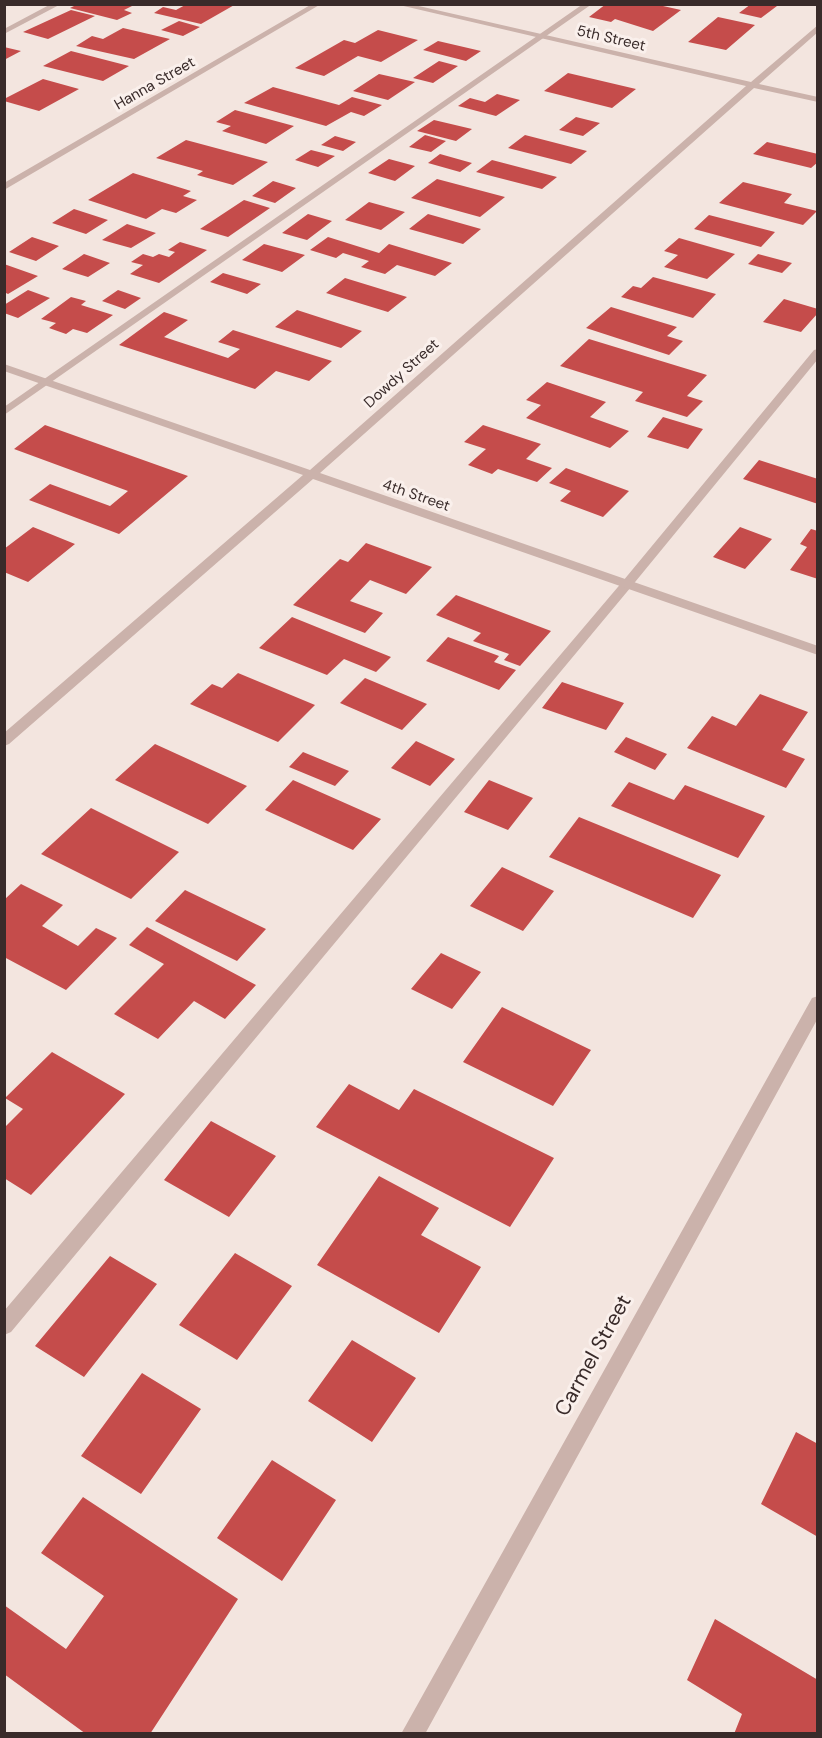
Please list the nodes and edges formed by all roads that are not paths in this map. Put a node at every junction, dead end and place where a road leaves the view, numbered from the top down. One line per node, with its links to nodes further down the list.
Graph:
1 (58, 4): 6 (street)
2 (318, 4): 10 (street, Hanna Street)
3 (398, 4): 7 (street, 5th Street)
4 (590, 4): 7 (street)
5 (818, 27): 8 (street, Dowdy Street)
6 (4, 32)
7 (544, 38): 8 (street, 5th Street); 13 (street)
8 (752, 85): 9 (street, 5th Street); 15 (street, Dowdy Street)
9 (818, 100)
10 (4, 187)
11 (818, 352): 16 (street)
12 (4, 367): 13 (street, 4th Street)
13 (47, 382): 14 (street); 15 (street, 4th Street)
14 (4, 412)
15 (311, 475): 16 (street, 4th Street); 18 (street, Dowdy Street)
16 (627, 584): 17 (street, 4th Street); 20 (street)
17 (818, 651)
18 (4, 741)
19 (818, 1002): 21 (street, Carmel Street)
20 (4, 1326)
21 (412, 1734)

